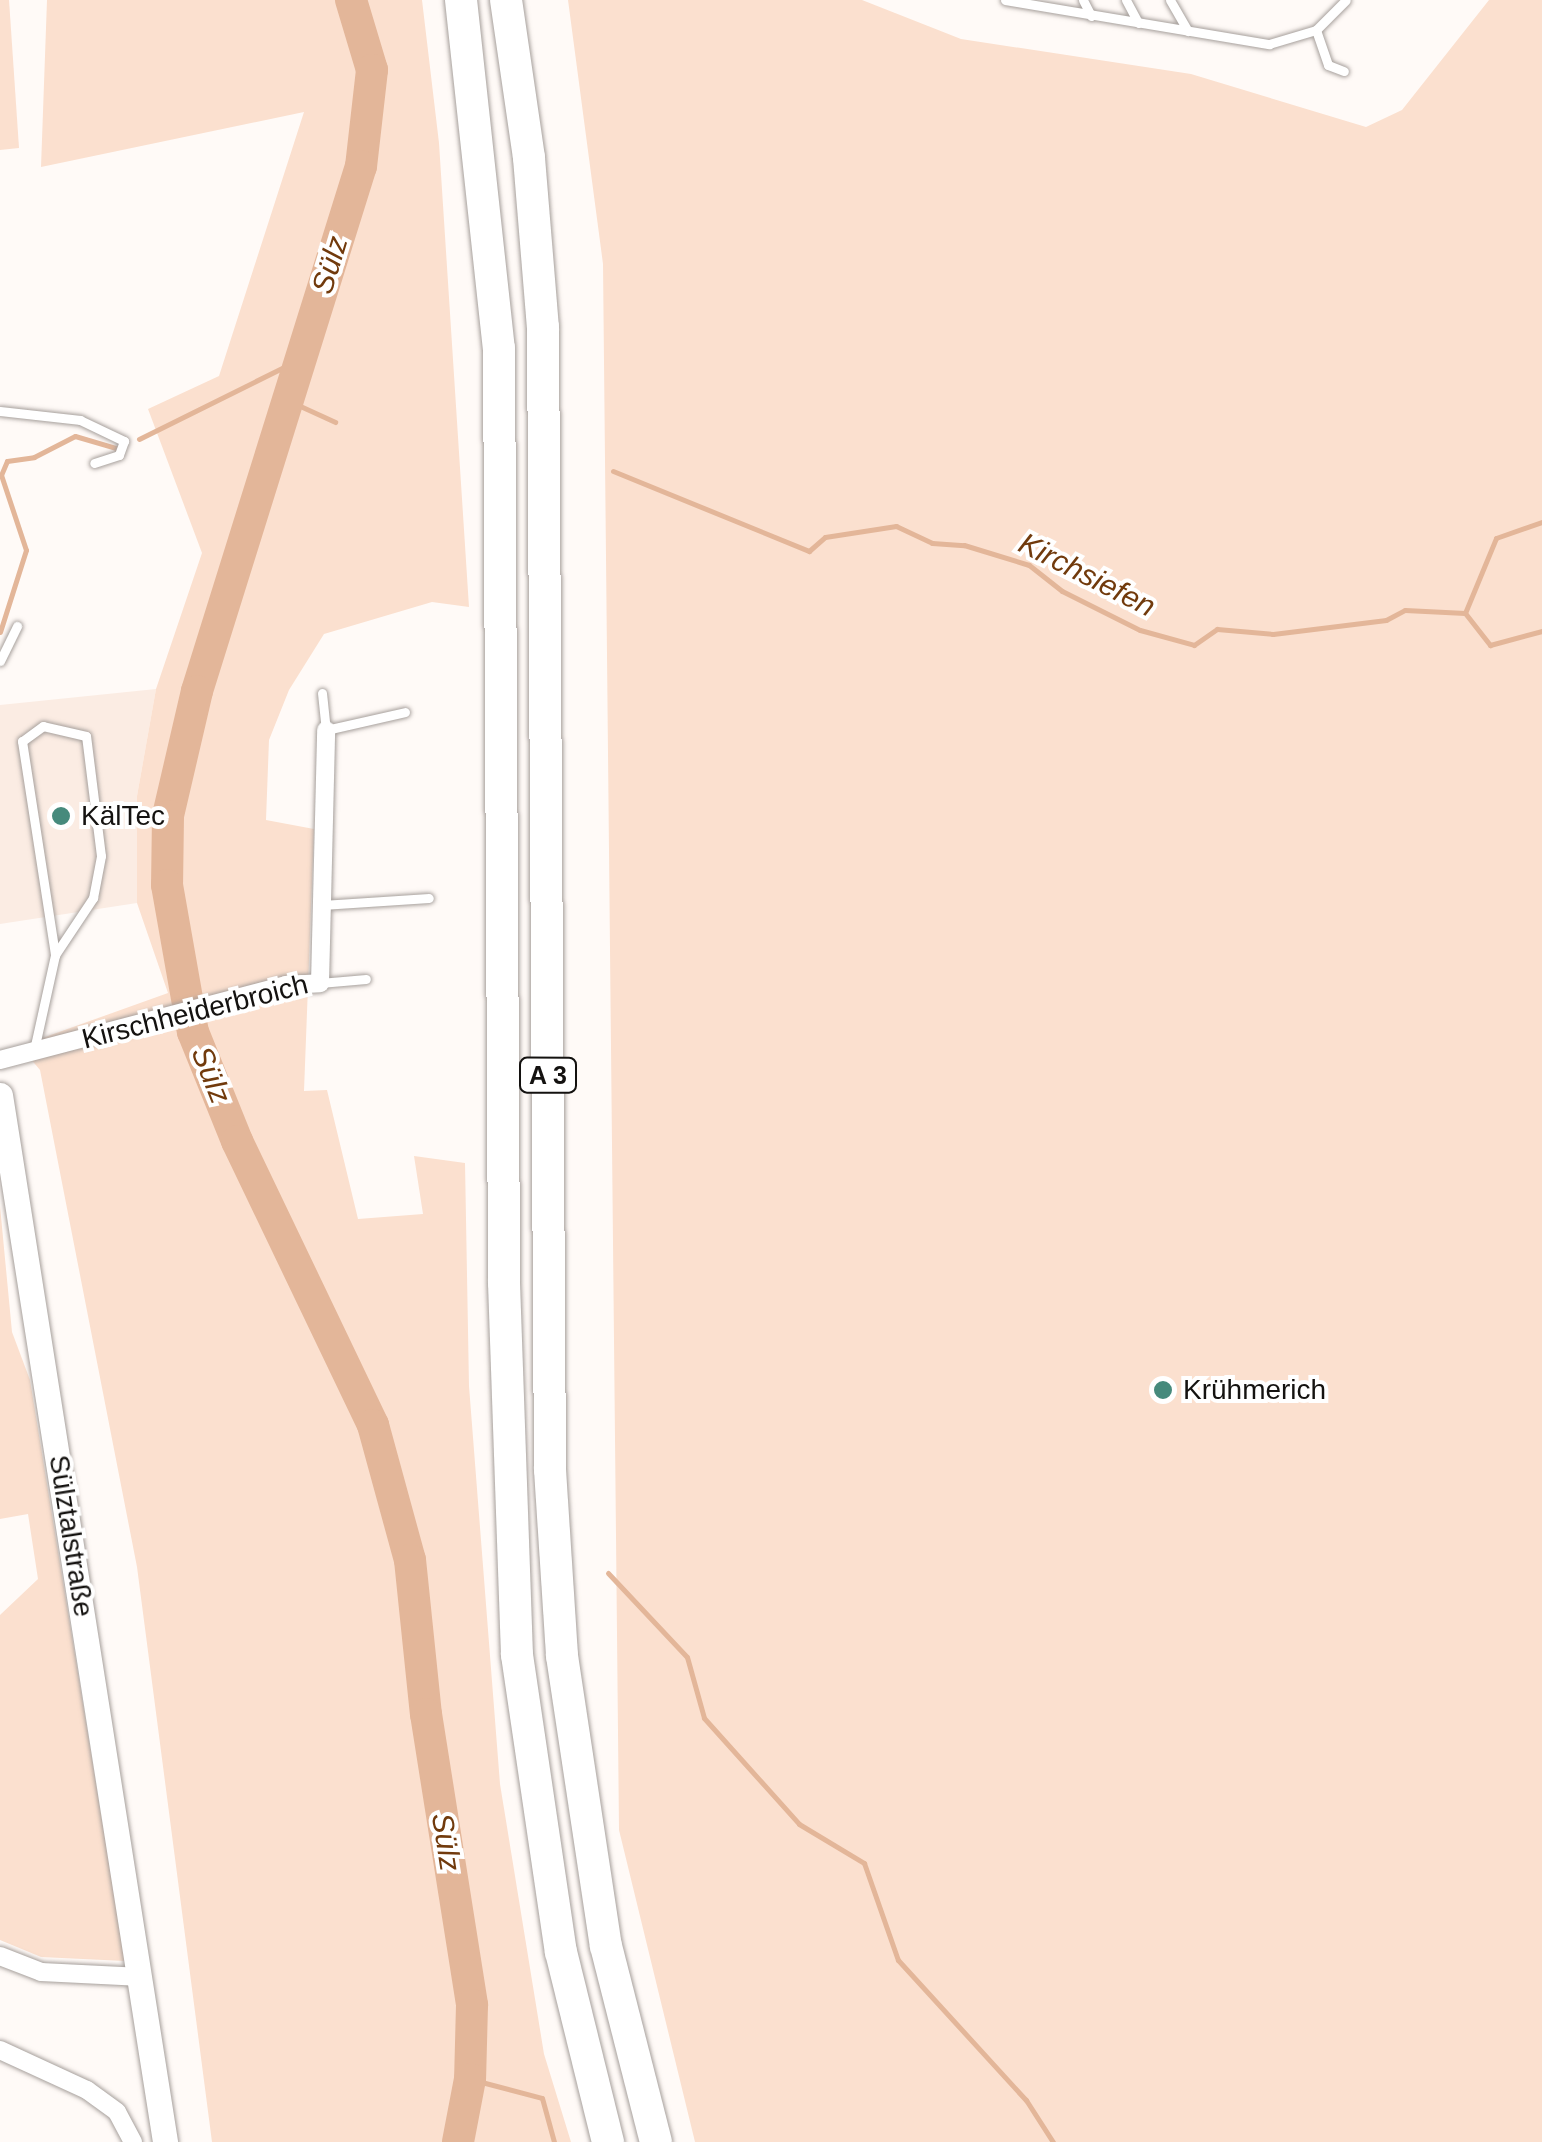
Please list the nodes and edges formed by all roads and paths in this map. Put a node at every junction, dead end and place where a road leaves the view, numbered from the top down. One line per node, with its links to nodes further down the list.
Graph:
1 (460, 0): 34 (highway, A 3)
2 (506, 0): 35 (highway, A 3)
3 (1005, 0): 8 (lane)
4 (1082, 0): 9 (lane)
5 (1126, 0): 10 (lane)
6 (1170, 0): 12 (lane)
7 (1346, 0): 11 (lane)
8 (1044, 3): 9 (lane)
9 (1091, 16): 10 (lane)
10 (1138, 23): 12 (lane)
11 (1316, 30): 12 (lane); 13 (lane)
12 (1188, 31)
13 (1344, 71)
14 (0, 412): 15 (lane)
15 (94, 463)
16 (17, 626): 17 (lane)
17 (0, 660)
18 (322, 692): 20 (lane)
19 (406, 712): 20 (lane)
20 (326, 730): 22 (street, Kirschheiderbroich)
21 (429, 898): 22 (lane)
22 (322, 906): 25 (street, Kirschheiderbroich)
23 (56, 955): 23 (lane); 26 (lane)
24 (366, 979): 25 (lane)
25 (320, 983): 26 (street, Kirschheiderbroich)
26 (33, 1052): 27 (street, Kirschheiderbroich)
27 (0, 1060)
28 (0, 1095): 30 (main road, Sülztalstraße)
29 (0, 1956): 30 (street)
30 (140, 1965): 33 (main road, Sülztalstraße)
31 (0, 2050): 32 (street)
32 (133, 2142)
33 (166, 2142)
34 (608, 2142)
35 (656, 2142)

